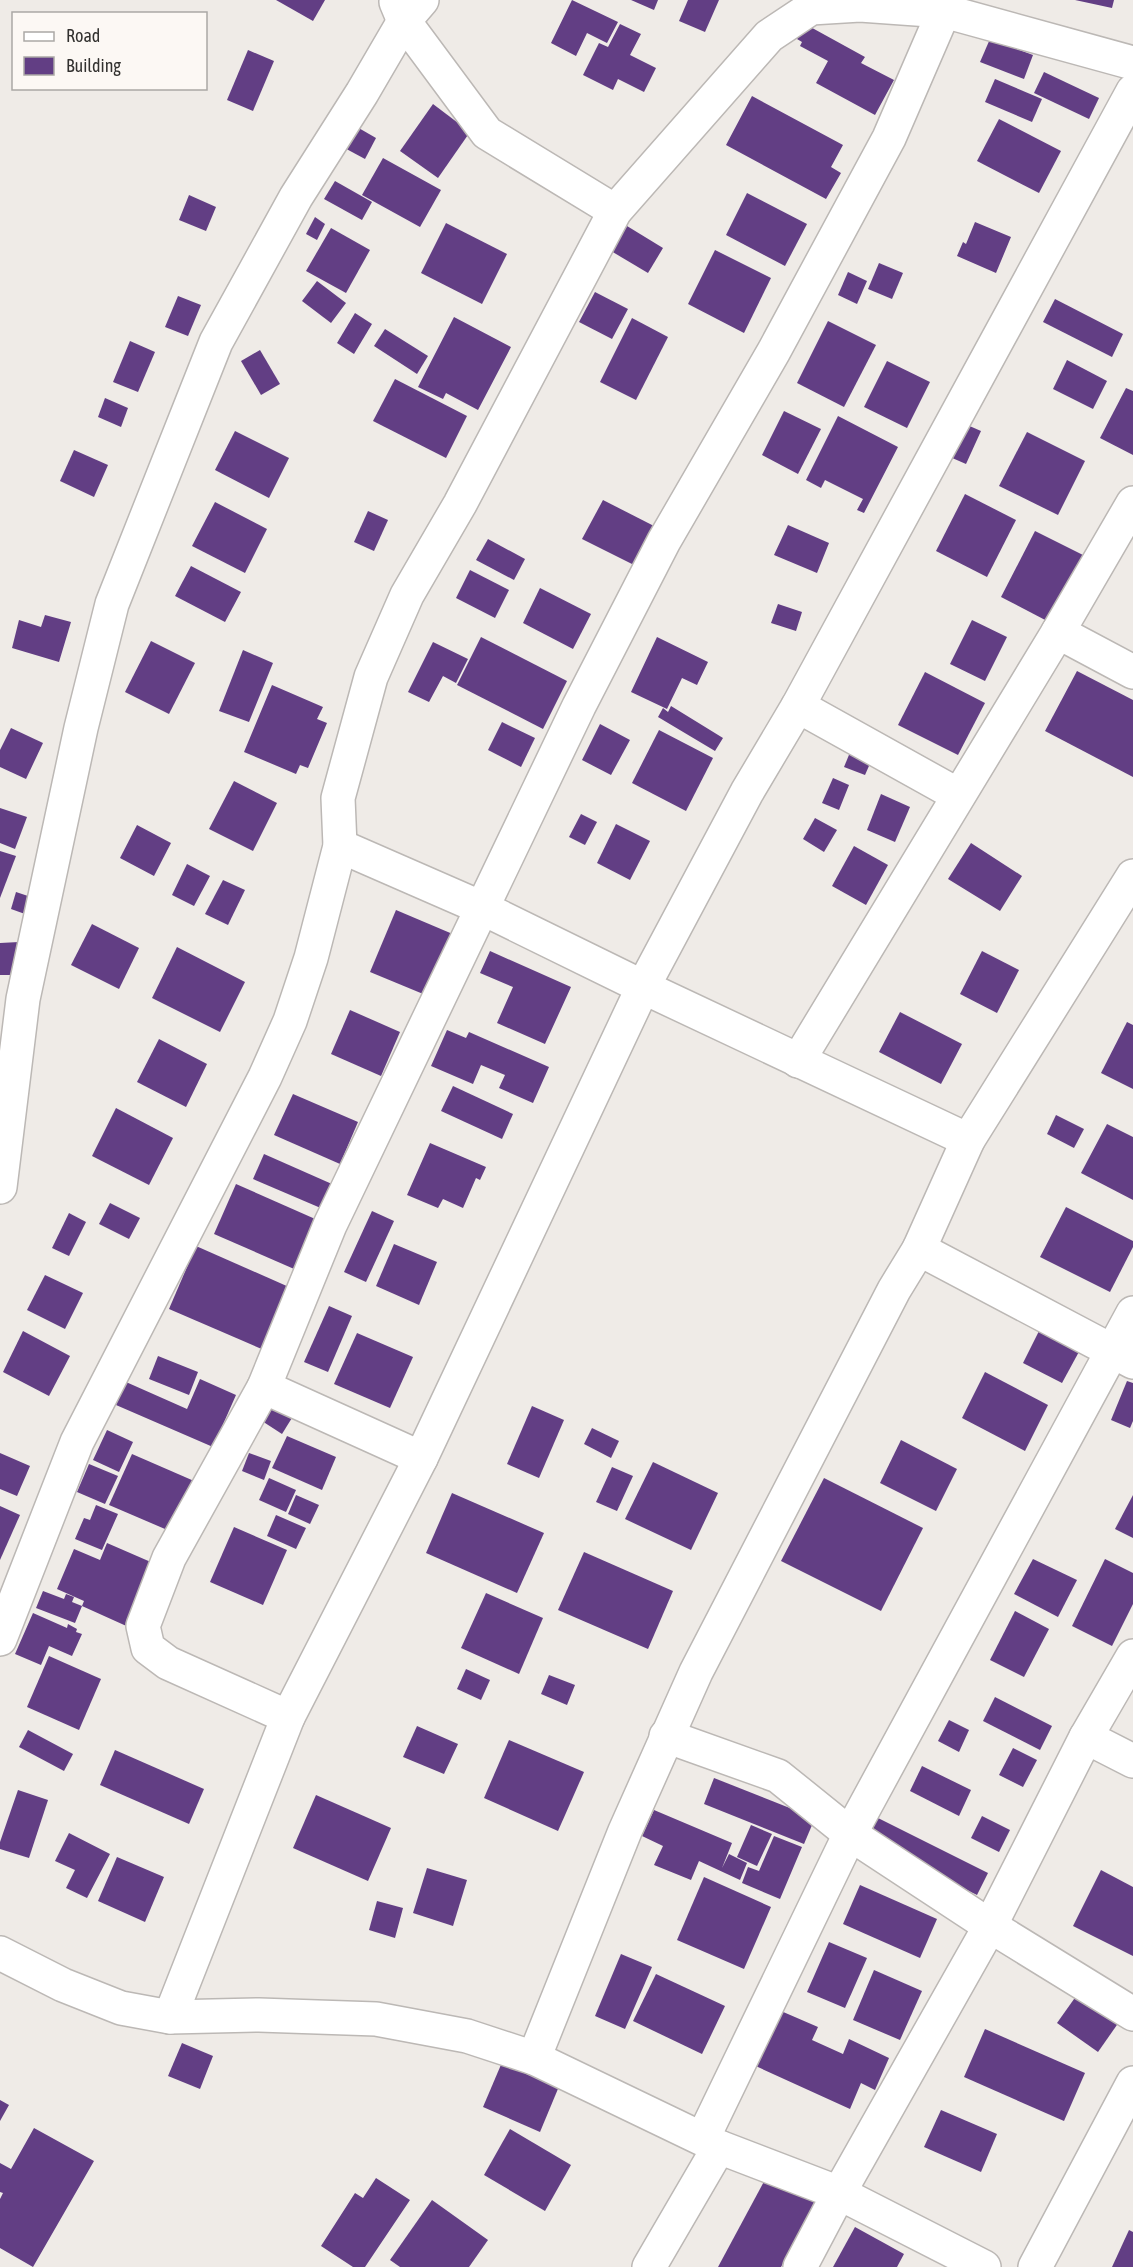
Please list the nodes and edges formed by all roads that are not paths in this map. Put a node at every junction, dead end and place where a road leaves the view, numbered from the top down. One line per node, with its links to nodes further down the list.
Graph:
1 (945, 5): 3 (street); 5 (street); 13 (street)
2 (407, 7): 5 (street); 18 (street)
3 (1133, 63)
4 (1133, 91): 9 (street)
5 (615, 212): 11 (street)
6 (1133, 502): 7 (street)
7 (1058, 632): 8 (street); 10 (street)
8 (1133, 672)
9 (798, 706): 10 (street); 15 (street)
10 (958, 795): 16 (street)
11 (340, 846): 13 (street); 24 (street)
12 (1133, 876): 14 (street)
13 (482, 908): 15 (street); 22 (street)
14 (1122, 921): 17 (street)
15 (643, 987): 16 (street); 23 (street)
16 (798, 1061): 17 (street)
17 (968, 1140): 19 (street)
18 (0, 1187)
19 (919, 1249): 21 (street); 27 (street)
20 (1133, 1313): 21 (street)
21 (1122, 1357): 30 (street)
22 (264, 1387): 23 (street); 26 (street)
23 (421, 1458): 26 (street)
24 (0, 1639)
25 (1133, 1656): 28 (street)
26 (288, 1717): 34 (street)
27 (666, 1736): 30 (street); 35 (street)
28 (1086, 1737): 29 (street); 31 (street)
29 (1133, 1761)
30 (850, 1834): 31 (street); 37 (street)
31 (990, 1926): 33 (street); 38 (street)
32 (0, 1953): 34 (street)
33 (1133, 2014)
34 (170, 2017): 35 (street)
35 (534, 2058): 37 (street)
36 (1133, 2083): 42 (street)
37 (711, 2143): 38 (street); 39 (street)
38 (839, 2193): 40 (street); 41 (street)
39 (649, 2267)
40 (800, 2267)
41 (984, 2267)
42 (1035, 2267)

